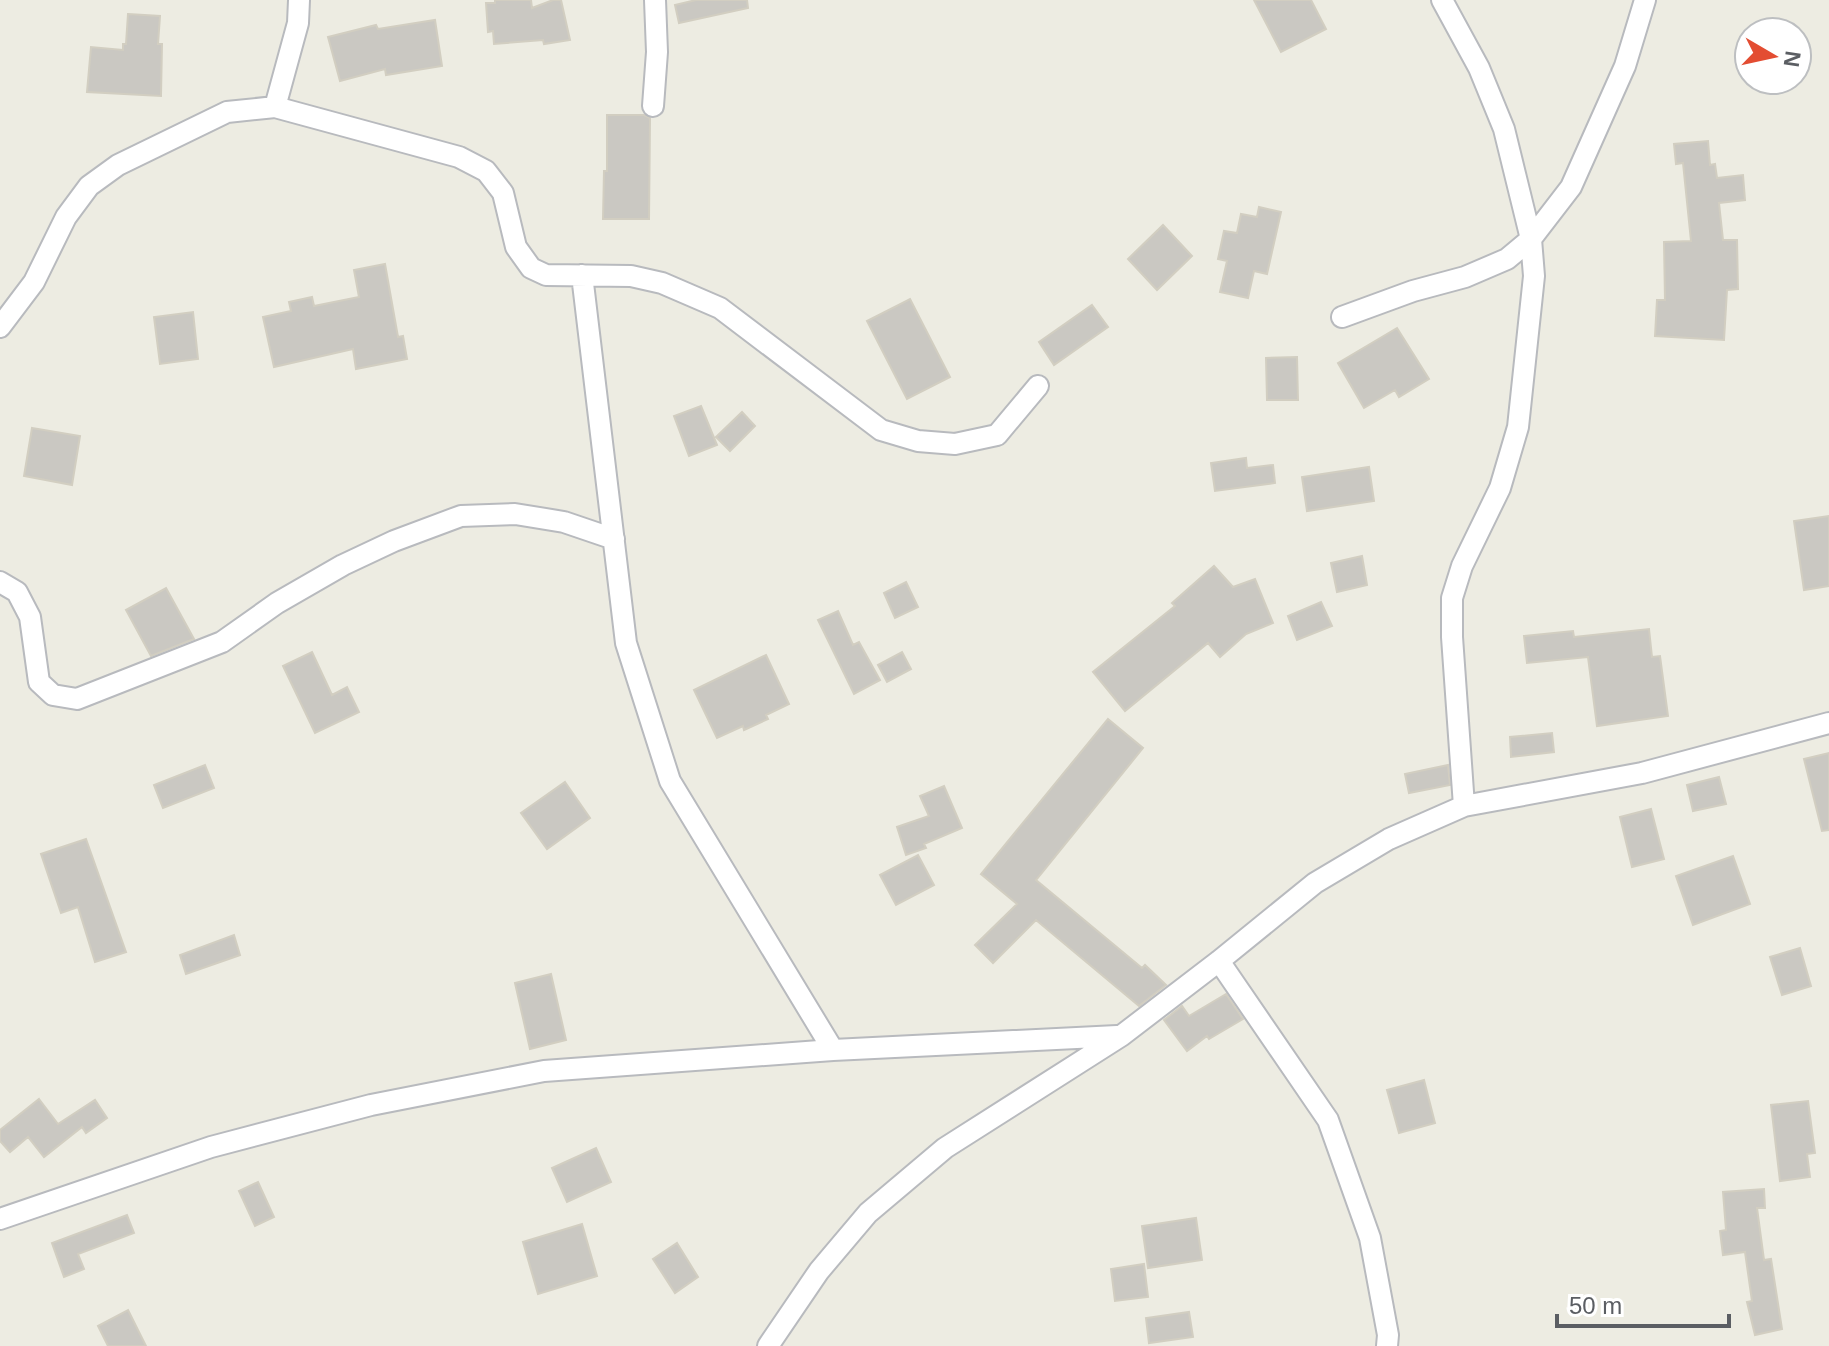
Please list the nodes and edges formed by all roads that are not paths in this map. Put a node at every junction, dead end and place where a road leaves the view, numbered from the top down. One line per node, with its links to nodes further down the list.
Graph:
1 (299, 0): 6 (street)
2 (655, 0): 5 (street)
3 (1442, 0): 7 (street)
4 (1645, 0): 7 (street)
5 (653, 106)
6 (275, 107): 8 (street); 10 (street)
7 (1531, 239): 9 (street); 15 (street)
8 (582, 275): 11 (street); 12 (street)
9 (1342, 317)
10 (0, 327)
11 (1038, 386)
12 (614, 539): 13 (street); 18 (street)
13 (0, 582)
14 (1829, 723): 15 (street)
15 (1464, 806): 16 (street)
16 (1219, 961): 17 (street); 21 (street)
17 (1121, 1036): 18 (street); 20 (street)
18 (833, 1050): 19 (street)
19 (0, 1219)
20 (768, 1346)
21 (1387, 1346)

